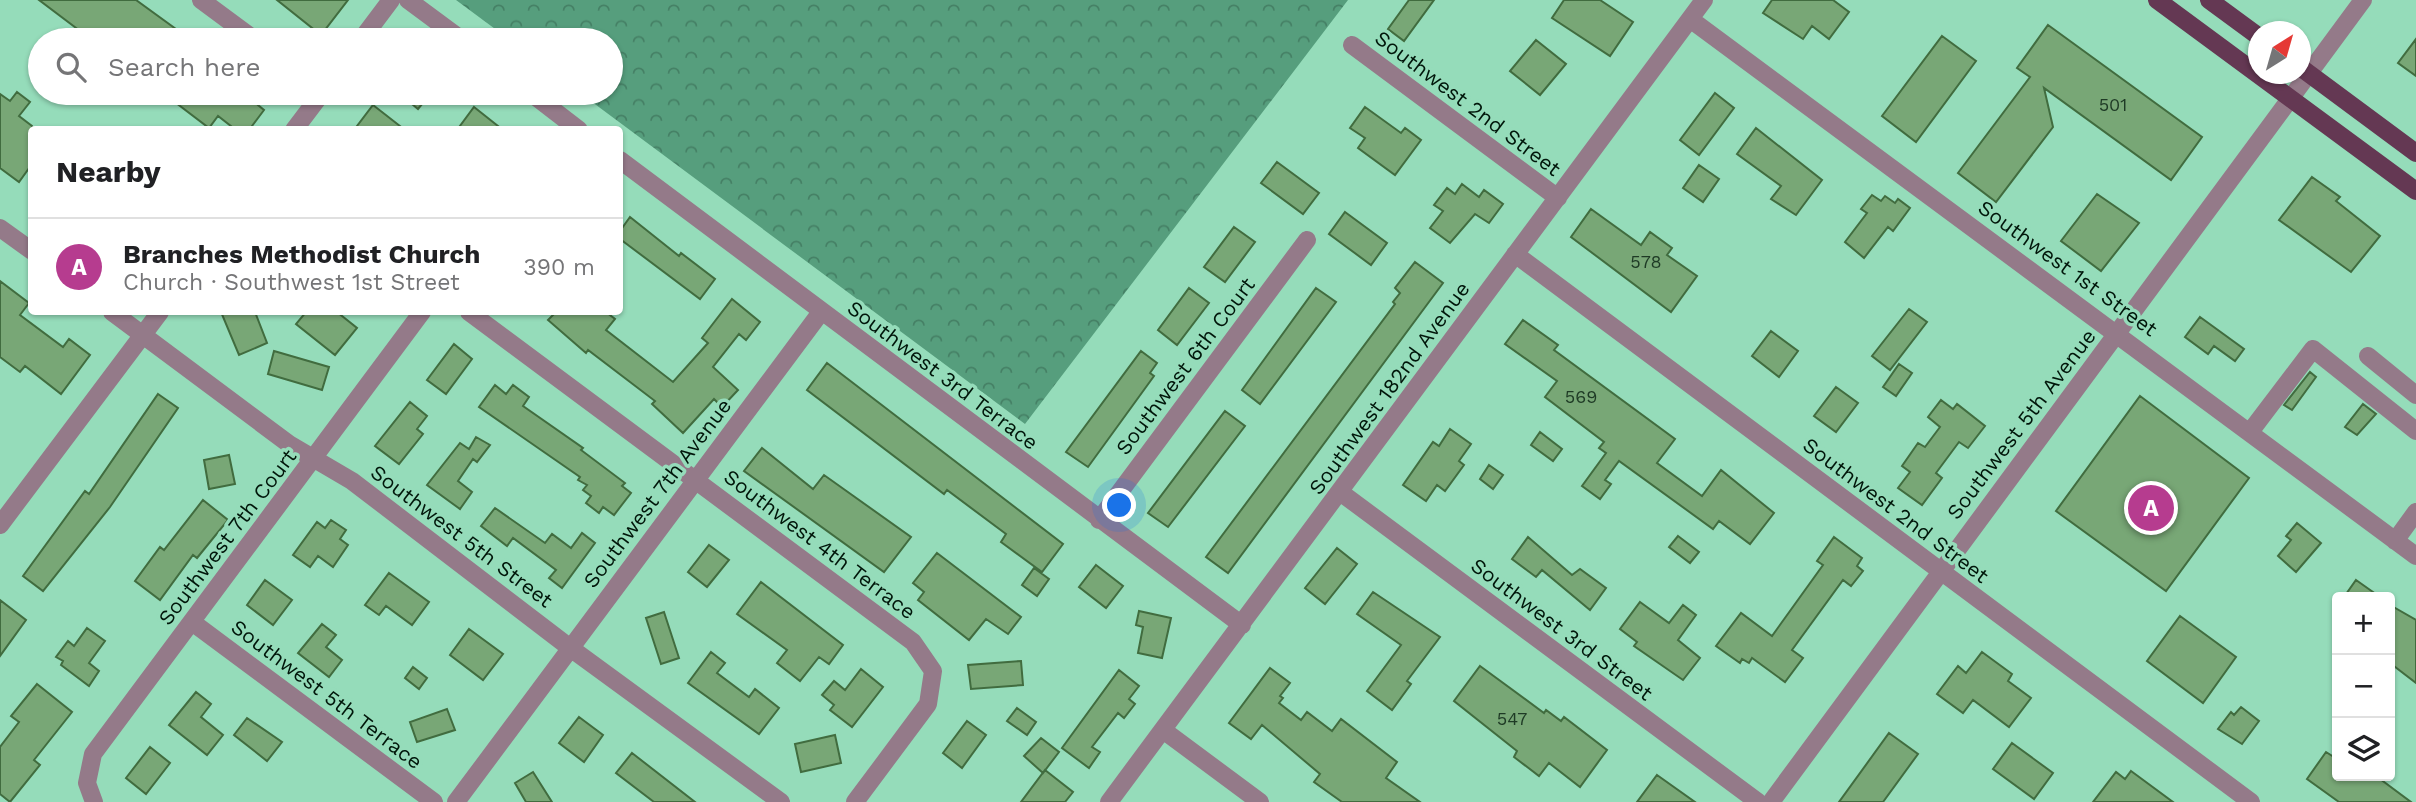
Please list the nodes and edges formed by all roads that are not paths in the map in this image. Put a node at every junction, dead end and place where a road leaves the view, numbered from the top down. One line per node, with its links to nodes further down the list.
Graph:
1 (201, 0): 9 (street)
2 (391, 0): 10 (street)
3 (408, 0): 11 (street)
4 (1704, 0): 8 (street, Southwest 182nd Avenue)
5 (2157, 0): 17 (main road)
6 (2209, 0): 12 (main road)
7 (2363, 0): 14 (street, Southwest 5th Avenue)
8 (1690, 19): 25 (street, Southwest 182nd Avenue); 35 (street, Southwest 1st Street)
9 (239, 28)
10 (370, 28)
11 (445, 28)
12 (2248, 28)
13 (1352, 45): 25 (street, Southwest 2nd Street)
14 (2311, 63)
15 (2311, 74): 22 (main road)
16 (2298, 84): 17 (street, Southwest 5th Avenue)
17 (2290, 98): 24 (main road); 35 (street, Southwest 5th Avenue)
18 (313, 105): 20 (street)
19 (544, 105): 21 (street)
20 (298, 126)
21 (568, 126)
22 (2416, 153)
23 (623, 162): 30 (street, Southwest 3rd Terrace)
24 (2416, 191)
25 (1558, 198): 29 (street, Southwest 182nd Avenue)
26 (0, 228): 28 (street)
27 (1307, 240): 45 (street, Southwest 6th Court)
28 (28, 248)
29 (1515, 254): 43 (street, Southwest 182nd Avenue); 49 (street, Southwest 2nd Street)
30 (821, 312): 42 (street, Southwest 7th Avenue); 45 (street, Southwest 3rd Terrace)
31 (116, 315): 36 (street, Southwest 5th Street)
32 (158, 315): 36 (street)
33 (420, 315): 41 (street, Southwest 7th Court)
34 (473, 315): 42 (street, Southwest 4th Terrace)
35 (2117, 332): 40 (street, Southwest 1st Street); 49 (street, Southwest 5th Avenue)
36 (143, 334): 41 (street, Southwest 5th Street); 46 (street)
37 (2368, 356): 38 (street)
38 (2416, 395)
39 (2416, 430): 40 (street)
40 (2250, 432): 47 (street, Southwest 1st Street)
41 (314, 457): 50 (street, Southwest 7th Court); 52 (street, Southwest 5th Street)
42 (697, 480): 52 (street, Southwest 7th Avenue); 58 (street, Southwest 4th Terrace)
43 (1340, 492): 51 (street, Southwest 182nd Avenue); 61 (street, Southwest 3rd Street)
44 (2416, 512): 47 (street)
45 (1099, 520): 51 (street, Southwest 3rd Terrace)
46 (0, 525)
47 (2395, 541): 48 (street, Southwest 1st Street)
48 (2416, 556)
49 (1940, 571): 62 (street, Southwest 5th Avenue); 63 (street, Southwest 2nd Street)
50 (192, 622): 54 (street, Southwest 7th Court); 55 (street, Southwest 5th Terrace)
51 (1242, 625): 53 (street, Southwest 182nd Avenue)
52 (569, 647): 56 (street, Southwest 7th Avenue); 57 (street, Southwest 5th Street)
53 (1163, 730): 59 (street, Southwest 182nd Avenue); 60 (street)
54 (92, 799)
55 (433, 802)
56 (456, 802)
57 (780, 802)
58 (855, 802)
59 (1109, 802)
60 (1260, 802)
61 (1758, 802)
62 (1770, 802)
63 (2251, 802)

